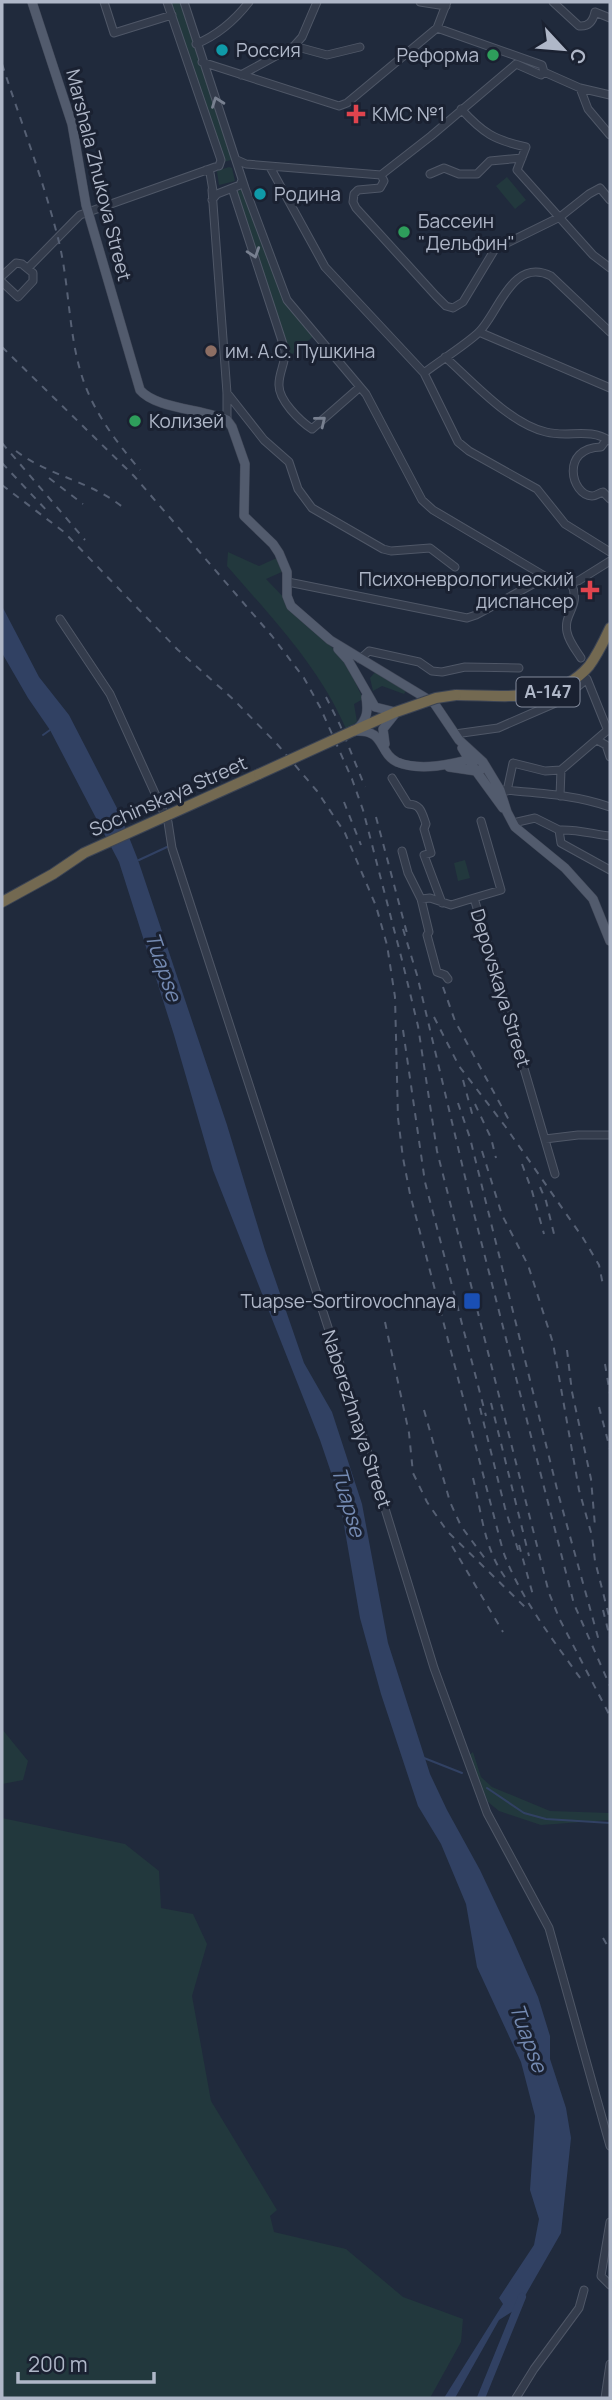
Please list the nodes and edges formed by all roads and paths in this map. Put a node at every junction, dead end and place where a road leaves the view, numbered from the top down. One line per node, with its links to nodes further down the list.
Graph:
1 (32, 2): 34 (main road, Marshala Zhukova Street)
2 (104, 2): 12 (street)
3 (167, 2): 12 (street)
4 (184, 2): 15 (street)
5 (249, 2): 15 (street)
6 (317, 2): 16 (street)
7 (420, 2): 10 (street)
8 (553, 2): 11 (street)
9 (592, 2): 11 (street)
10 (446, 4): 14 (street)
11 (596, 12): 13 (street)
12 (172, 15): 28 (street)
13 (610, 18)
14 (437, 28): 19 (street); 20 (street)
15 (197, 44): 18 (street)
16 (294, 46): 17 (street); 20 (street)
17 (360, 47)
18 (202, 62): 20 (street); 26 (street, one-way to 18)
19 (544, 72): 21 (street); 23 (street)
20 (241, 75)
21 (580, 88): 22 (street); 24 (street)
22 (610, 95)
23 (461, 109): 25 (street); 30 (street)
24 (610, 135)
25 (522, 158): 29 (street); 35 (street)
26 (239, 164): 27 (street); 28 (street); 31 (street)
27 (270, 167): 30 (street); 43 (street)
28 (212, 169): 32 (street); 34 (street)
29 (430, 174)
30 (381, 175): 35 (street)
31 (240, 185): 32 (street); 44 (street); 44 (street, one-way to 44)
32 (216, 191): 46 (street)
33 (610, 200): 35 (street)
34 (87, 211): 36 (street); 47 (main road, Marshala Zhukova Street)
35 (560, 217): 37 (street)
36 (28, 268): 38 (street); 39 (street)
37 (610, 268)
38 (2, 276)
39 (2, 282)
40 (479, 332): 41 (street); 42 (street); 45 (street)
41 (610, 332)
42 (445, 357): 43 (street); 48 (street)
43 (424, 373): 50 (street)
44 (360, 387): 53 (street)
45 (610, 388)
46 (227, 393): 47 (street); 52 (street)
47 (227, 420): 54 (main road)
48 (609, 440): 49 (street)
49 (610, 499)
50 (610, 552)
51 (610, 561): 55 (street)
52 (455, 567)
53 (546, 577): 54 (street); 55 (street)
54 (288, 582): 58 (main road)
55 (571, 583): 59 (street)
56 (60, 619): 82 (street, Naberezhnaya Street)
57 (610, 628): 65 (highway, А-147, bridge)
58 (330, 640): 60 (main road); 63 (main road)
59 (581, 658)
60 (362, 660): 61 (street); 62 (main road); 63 (main road)
61 (519, 668)
62 (379, 670): 64 (main road); 69 (main road)
63 (354, 671): 64 (main road)
64 (363, 689): 65 (main road); 67 (main road)
65 (396, 712): 67 (highway, А-147); 70 (main road)
66 (609, 729): 68 (street); 69 (street)
67 (353, 732): 70 (main road); 82 (highway, Sochinskaya Street / А-147, bridge)
68 (597, 740): 71 (street); 75 (street)
69 (459, 741): 72 (main road); 73 (main road); 74 (main road)
70 (388, 753): 74 (main road)
71 (610, 757)
72 (469, 760): 73 (main road); 74 (main road); 76 (main road)
73 (483, 762): 76 (main road); 78 (main road)
74 (440, 766): 76 (main road)
75 (561, 770): 78 (street); 79 (street)
76 (477, 771): 81 (main road)
77 (392, 778): 92 (street)
78 (504, 790): 79 (street); 81 (main road)
79 (560, 796): 80 (street)
80 (610, 807)
81 (507, 811): 84 (main road)
82 (163, 817): 91 (highway, Sochinskaya Street / А-147); 98 (street, Naberezhnaya Street)
83 (481, 821): 89 (street, Depovskaya Street)
84 (513, 823): 85 (street); 93 (main road)
85 (559, 831): 86 (street); 88 (street)
86 (610, 835)
87 (402, 851): 90 (street)
88 (610, 870)
89 (474, 898): 92 (street); 96 (street, Depovskaya Street)
90 (422, 899): 92 (street); 94 (street)
91 (2, 902)
92 (442, 903)
93 (610, 942)
94 (448, 979)
95 (610, 1135): 96 (street)
96 (545, 1139): 97 (street, Depovskaya Street)
97 (555, 1174)
98 (610, 2147)
99 (610, 2222): 100 (street)
100 (610, 2285)
101 (584, 2290): 103 (street)
102 (610, 2364): 104 (street)
103 (516, 2398)
104 (605, 2398)

